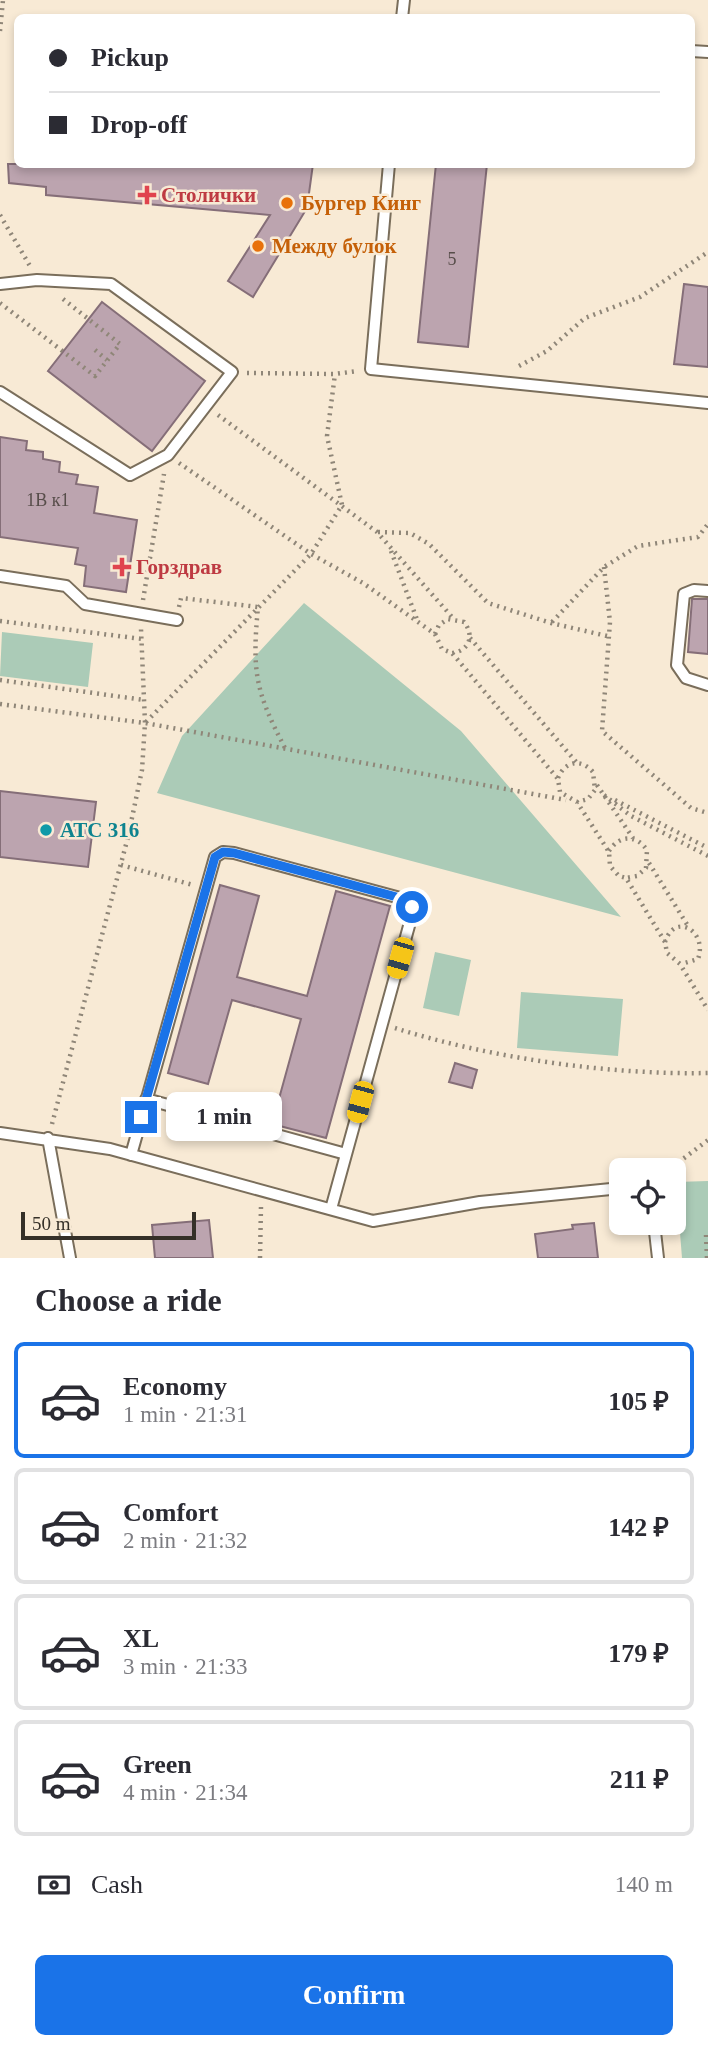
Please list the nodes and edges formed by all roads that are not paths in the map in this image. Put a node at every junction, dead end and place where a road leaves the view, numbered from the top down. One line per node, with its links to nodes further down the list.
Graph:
1 (389, 168): 4 (lane)
2 (0, 284): 3 (lane)
3 (0, 392)
4 (708, 403)
5 (0, 576): 7 (lane)
6 (708, 591): 8 (lane)
7 (177, 620)
8 (708, 685)
9 (146, 1099): 12 (lane); 13 (lane); 13 (lane)
10 (0, 1132): 11 (lane)
11 (48, 1138): 12 (lane); 17 (lane)
12 (131, 1154): 15 (lane)
13 (346, 1154): 15 (lane)
14 (609, 1189): 15 (lane)
15 (331, 1209)
16 (655, 1235): 18 (lane)
17 (71, 1258)
18 (658, 1258)

